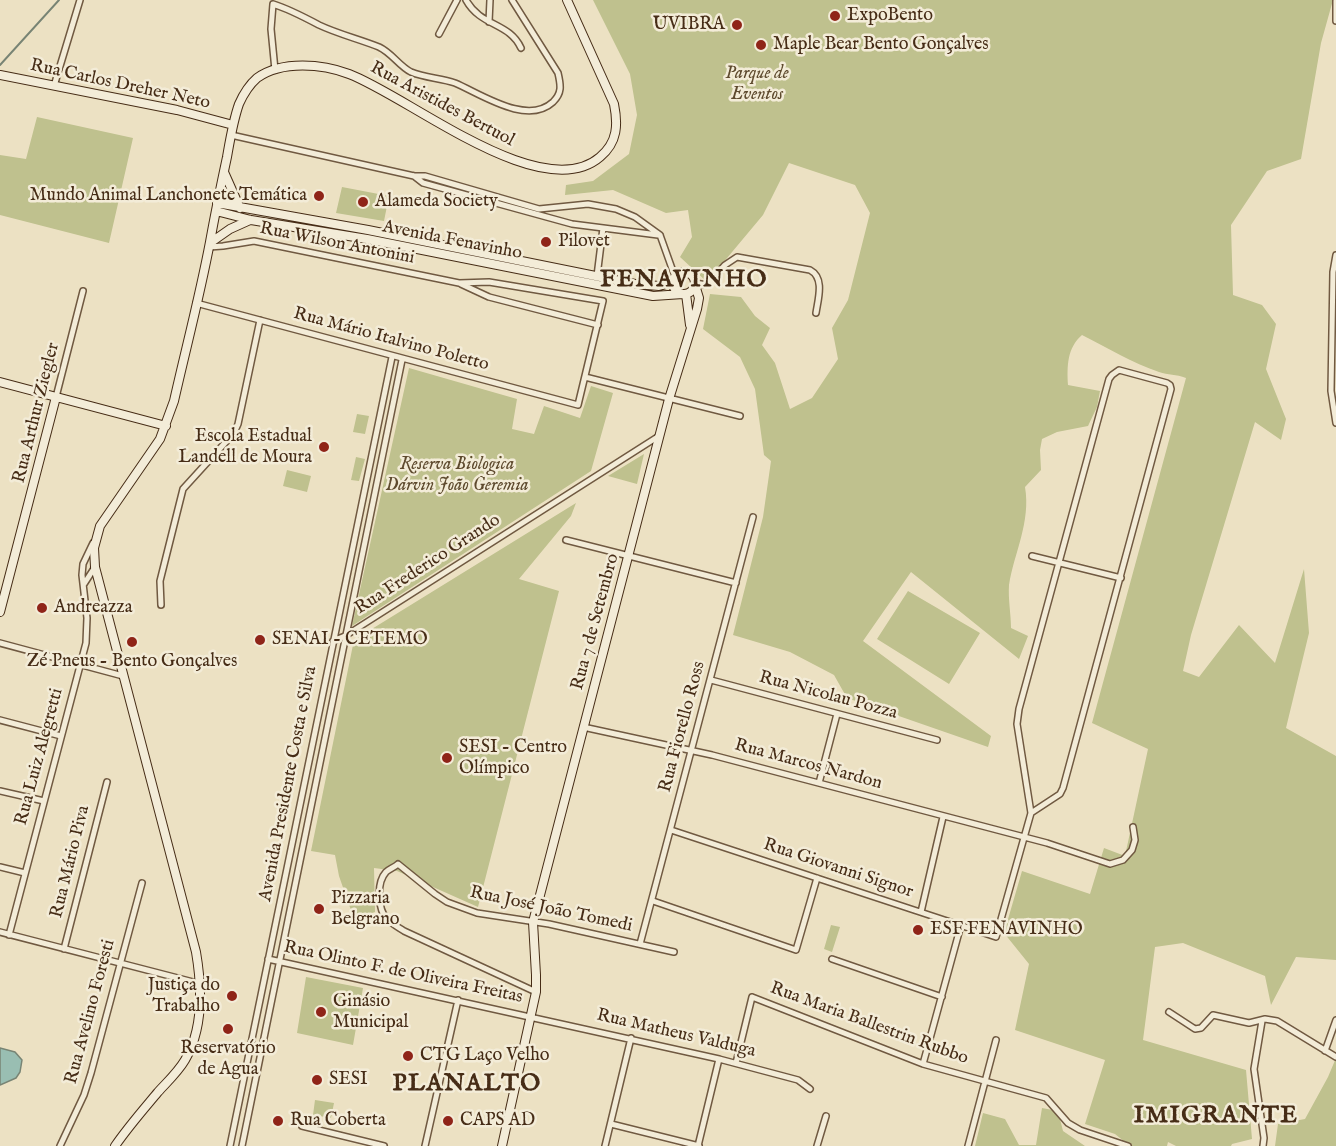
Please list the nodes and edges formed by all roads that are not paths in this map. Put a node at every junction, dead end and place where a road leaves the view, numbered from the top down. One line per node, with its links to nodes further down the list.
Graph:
1 (80, 0): 15 (street)
2 (457, 0): 11 (street)
3 (466, 0): 10 (street)
4 (490, 0): 10 (street)
5 (512, 0): 8 (street)
6 (567, 0): 13 (street, Rua Aristides Bertuol)
7 (1336, 1): 9 (street)
8 (274, 2): 13 (street)
9 (1336, 21)
10 (489, 22): 12 (street)
11 (439, 33)
12 (522, 48)
13 (275, 70): 16 (street, Rua Aristides Bertuol)
14 (0, 75): 15 (street, Rua Carlos Dreher Neto)
15 (54, 86): 16 (street, Rua Carlos Dreher Neto)
16 (233, 125): 17 (street, Rua Aristides Bertuol)
17 (231, 135): 18 (street, Rua Aristides Bertuol); 19 (street)
18 (224, 171): 20 (street, Rua Aristides Bertuol); 21 (street)
19 (414, 176): 24 (street); 25 (street)
20 (217, 207): 21 (street, Avenida Fenavinho); 23 (street, Avenida Fenavinho); 26 (street, Rua Aristides Bertuol)
21 (240, 208): 22 (street, Avenida Fenavinho)
22 (267, 218): 23 (street, Avenida Fenavinho); 27 (street, Avenida Fenavinho)
23 (251, 220): 26 (street)
24 (603, 228): 25 (street); 31 (street)
25 (660, 235): 32 (street)
26 (210, 245): 33 (street, Rua Wilson Antonini); 38 (street, Rua Aristides Bertuol)
27 (465, 254): 29 (street, Avenida Fenavinho); 30 (street, Avenida Fenavinho)
28 (1336, 255): 50 (street)
29 (517, 260): 30 (street); 31 (street, Avenida Fenavinho)
30 (515, 269): 34 (street, Avenida Fenavinho)
31 (597, 276): 34 (street, Avenida Fenavinho)
32 (674, 279): 34 (street, Avenida Fenavinho); 35 (street); 37 (street)
33 (459, 283): 41 (street, Rua Wilson Antonini); 41 (street, Rua Wilson Antonini)
34 (615, 284): 37 (street, Avenida Fenavinho)
35 (695, 284): 37 (street); 39 (street); 42 (street, Rua 7 de Setembro)
36 (83, 291): 47 (street, Rua Arthur Ziegler)
37 (685, 294): 42 (street, Rua 7 de Setembro)
38 (196, 303): 40 (street, Rua Mário Italvino Poletto); 51 (street, Rua Aristides Bertuol)
39 (816, 313)
40 (260, 320): 43 (street, Rua Mário Italvino Poletto); 67 (street)
41 (598, 325): 45 (street)
42 (691, 330): 48 (street, Rua 7 de Setembro)
43 (392, 357): 44 (street, Rua Mário Italvino Poletto); 53 (street, Avenida Presidente Costa e Silva)
44 (402, 360): 45 (street, Rua Mário Italvino Poletto); 54 (street, Avenida Presidente Costa e Silva)
45 (585, 377): 48 (street)
46 (0, 382): 47 (street)
47 (56, 397): 51 (street); 68 (street, Rua Arthur Ziegler)
48 (669, 399): 49 (street); 52 (street, Rua 7 de Setembro)
49 (740, 416)
50 (1336, 423)
51 (166, 426): 58 (street, Rua Aristides Bertuol)
52 (660, 435): 61 (street, Rua 7 de Setembro); 69 (street, Rua Frederico Grando)
53 (366, 483): 54 (street); 56 (street, Avenida Presidente Costa e Silva)
54 (376, 485): 57 (street, Avenida Presidente Costa e Silva)
55 (753, 517): 65 (street, Rua Fiorello Ross)
56 (358, 521): 57 (street); 70 (street, Avenida Presidente Costa e Silva)
57 (369, 522): 69 (street, Avenida Presidente Costa e Silva)
58 (95, 538): 63 (street); 66 (street, Rua Luiz Alegretti)
59 (566, 540): 61 (street)
60 (1032, 556): 62 (street)
61 (630, 557): 65 (street); 77 (street, Rua 7 de Setembro)
62 (1058, 562): 64 (street); 64 (street); 85 (street)
63 (95, 567): 66 (street); 73 (street)
64 (1121, 578): 85 (street)
65 (736, 583): 74 (street, Rua Fiorello Ross)
66 (83, 586): 72 (street, Rua Luiz Alegretti)
67 (160, 605)
68 (0, 612)
69 (345, 636): 70 (street, Rua Frederico Grando); 91 (street, Avenida Presidente Costa e Silva)
70 (333, 641): 89 (street, Avenida Presidente Costa e Silva)
71 (0, 643): 72 (street)
72 (81, 664): 73 (street); 78 (street, Rua Luiz Alegretti)
73 (123, 676): 109 (street)
74 (711, 680): 75 (street, Rua Nicolau Pozza); 80 (street, Rua Fiorello Ross)
75 (837, 714): 79 (street, Rua Nicolau Pozza); 82 (street)
76 (0, 720): 78 (street)
77 (584, 727): 80 (street, Rua Marcos Nardon); 98 (street, Rua 7 de Setembro)
78 (62, 736): 84 (street, Rua Luiz Alegretti)
79 (937, 740)
80 (691, 752): 82 (street, Rua Marcos Nardon); 88 (street, Rua Fiorello Ross)
81 (107, 782): 103 (street, Rua Mário Piva)
82 (819, 783): 86 (street, Rua Marcos Nardon)
83 (0, 791): 84 (street)
84 (44, 801): 93 (street, Rua Luiz Alegretti)
85 (1031, 813): 90 (street)
86 (943, 817): 90 (street, Rua Marcos Nardon); 97 (street)
87 (1133, 827): 90 (street, Rua Marcos Nardon)
88 (671, 830): 94 (street, Rua Giovanni Signor); 96 (street, Rua Fiorello Ross)
89 (293, 837): 91 (street); 105 (street, Avenida Presidente Costa e Silva)
90 (1024, 838): 99 (street, Rua Giovanni Signor)
91 (304, 839): 107 (street, Avenida Presidente Costa e Silva)
92 (0, 867): 93 (street)
93 (25, 873): 101 (street, Rua Luiz Alegretti)
94 (817, 878): 96 (street); 97 (street, Rua Giovanni Signor)
95 (142, 883): 108 (street, Rua Avelino Foresti)
96 (653, 902): 102 (street, Rua Fiorello Ross)
97 (921, 912): 99 (street, Rua Giovanni Signor)
98 (533, 922): 102 (street, Rua José João Tomedi); 110 (street, Rua 7 de Setembro); 110 (street, Rua José João Tomedi)
99 (961, 925): 111 (street)
100 (0, 932): 101 (street)
101 (9, 935): 103 (street)
102 (640, 944): 104 (street, Rua José João Tomedi)
103 (64, 949): 108 (street)
104 (674, 952)
105 (268, 959): 107 (street, Rua Olinto F. de Oliveira Freitas); 117 (street, Avenida Presidente Costa e Silva)
106 (832, 959): 111 (street)
107 (280, 961): 112 (street, Rua Olinto F. de Oliveira Freitas); 118 (street, Avenida Presidente Costa e Silva)
108 (120, 963): 109 (street); 133 (street, Rua Avelino Foresti)
109 (201, 984): 134 (street)
110 (536, 992): 114 (street, Rua 7 de Setembro)
111 (942, 997): 125 (street)
112 (458, 1000): 114 (street, Rua Olinto F. de Oliveira Freitas); 138 (street)
113 (1169, 1012): 116 (street)
114 (532, 1016): 119 (street, Rua Matheus Valduga); 139 (street, Rua 7 de Setembro)
115 (1336, 1020): 121 (street)
116 (1262, 1021): 121 (street); 145 (street)
117 (255, 1026): 118 (street); 131 (street, Avenida Presidente Costa e Silva)
118 (265, 1028): 132 (street, Avenida Presidente Costa e Silva)
119 (631, 1038): 123 (street, Rua Matheus Valduga); 129 (street)
120 (996, 1040): 126 (street)
121 (1325, 1051): 122 (street)
122 (1336, 1057)
123 (719, 1059): 124 (street, Rua Matheus Valduga); 141 (street)
124 (736, 1063): 125 (street, Rua Maria Ballestrin Rubbo); 127 (street, Rua Matheus Valduga)
125 (922, 1064): 126 (street, Rua Maria Ballestrin Rubbo)
126 (986, 1082): 143 (street); 144 (street, Rua Maria Ballestrin Rubbo)
127 (810, 1089)
128 (825, 1116): 142 (street)
129 (611, 1124): 140 (street); 141 (street)
130 (302, 1126): 137 (street)
131 (234, 1128): 132 (street); 135 (street, Avenida Presidente Costa e Silva)
132 (246, 1130): 136 (street, Avenida Presidente Costa e Silva)
133 (60, 1146)
134 (115, 1146)
135 (230, 1146)
136 (242, 1146)
137 (384, 1146)
138 (425, 1146)
139 (502, 1146)
140 (605, 1146)
141 (698, 1146)
142 (817, 1146)
143 (968, 1146)
144 (1128, 1146)
145 (1263, 1146)

